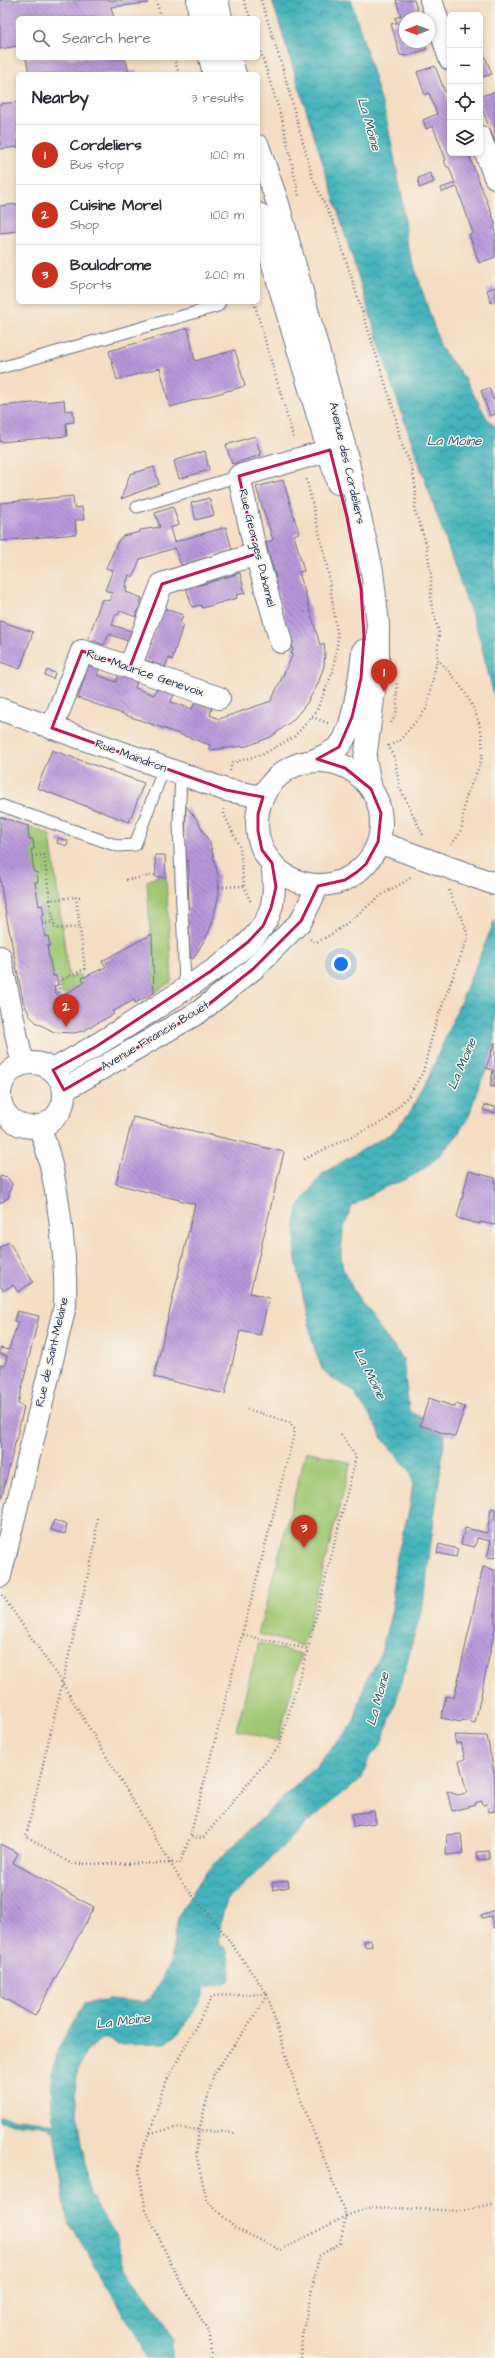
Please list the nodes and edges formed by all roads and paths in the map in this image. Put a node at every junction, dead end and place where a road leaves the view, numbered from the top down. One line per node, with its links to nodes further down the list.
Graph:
1 (156, 0): 8 (path)
2 (192, 0): 9 (lane)
3 (198, 0): 10 (main road)
4 (217, 0): 11 (main road)
5 (244, 0): 12 (path)
6 (261, 0): 35 (path)
7 (431, 0): 13 (main road)
8 (160, 16)
9 (199, 16)
10 (200, 16)
11 (221, 16)
12 (249, 16)
13 (447, 50)
14 (175, 60): 17 (path)
15 (210, 60): 18 (main road)
16 (231, 60): 19 (main road)
17 (178, 72)
18 (214, 72)
19 (234, 72)
20 (483, 145): 22 (main road)
21 (260, 152): 25 (main road, Avenue des Cordeliers)
22 (495, 177)
23 (260, 220): 24 (main road, Avenue des Cordeliers)
24 (265, 236): 25 (lane); 29 (main road, Avenue des Cordeliers)
25 (301, 289): 44 (main road, Avenue des Cordeliers)
26 (219, 304): 28 (lane)
27 (255, 304): 30 (path)
28 (0, 368)
29 (330, 450): 30 (main road, Rue Georges Duhamel); 42 (main road, Avenue des Cordeliers)
30 (299, 459): 31 (main road, Rue Georges Duhamel); 45 (path)
31 (239, 476): 32 (lane); 33 (main road, Rue Georges Duhamel)
32 (137, 507)
33 (256, 554): 34 (main road, Rue Georges Duhamel); 36 (main road)
34 (281, 642)
35 (437, 659): 41 (path); 49 (path)
36 (130, 668): 37 (main road, Rue Maurice Genevoix); 39 (main road, Rue Maurice Genevoix)
37 (219, 698)
38 (0, 709): 39 (main road, Rue Maindron)
39 (52, 728): 43 (main road, Rue Maindron)
40 (386, 743): 41 (path)
41 (390, 746): 52 (path)
42 (313, 761): 44 (main road); 46 (main road)
43 (173, 771): 45 (main road, Rue Maindron); 47 (lane); 70 (lane)
44 (371, 788): 48 (main road)
45 (226, 790): 46 (main road, Rue Maindron); 57 (path)
46 (263, 797): 51 (main road)
47 (0, 804)
48 (378, 842): 52 (main road); 58 (main road)
49 (446, 849)
50 (32, 856): 62 (path)
51 (272, 863): 58 (main road); 63 (main road, Avenue Francis Bouët)
52 (419, 864): 55 (main road); 67 (path)
53 (156, 875): 54 (path)
54 (126, 880)
55 (485, 880)
56 (447, 884): 77 (path)
57 (244, 886): 59 (path); 63 (path)
58 (318, 886): 67 (main road, Avenue Francis Bouët)
59 (219, 887)
60 (76, 897): 61 (path); 62 (path); 66 (path)
61 (83, 897)
62 (50, 900): 64 (path)
63 (268, 914): 70 (main road, Avenue Francis Bouët)
64 (54, 922): 65 (path); 66 (path)
65 (42, 924)
66 (80, 927): 71 (path)
67 (294, 928): 74 (main road, Avenue Francis Bouët)
68 (0, 957): 69 (main road)
69 (0, 961): 72 (main road)
70 (185, 988): 73 (main road, Avenue Francis Bouët)
71 (65, 998)
72 (25, 1063): 73 (main road); 75 (main road)
73 (53, 1070): 74 (main road)
74 (64, 1090): 76 (main road)
75 (2, 1111): 76 (main road)
76 (39, 1126): 81 (main road, Rue de Saint-Melaine)
77 (304, 1159)
78 (247, 1409): 83 (path)
79 (340, 1433): 84 (path)
80 (97, 1518): 85 (path)
81 (0, 1576)
82 (0, 1593): 85 (path)
83 (243, 1635): 84 (path); 86 (path)
84 (308, 1649): 86 (path)
85 (61, 1681): 87 (path); 87 (path)
86 (190, 1837): 87 (path)
87 (170, 1863): 88 (path)
88 (267, 1994): 89 (path); 90 (path); 93 (path)
89 (199, 2130): 90 (path); 91 (path); 93 (path)
90 (150, 2133): 94 (path)
91 (235, 2133)
92 (495, 2203): 93 (path)
93 (346, 2216): 95 (path)
94 (210, 2358)
95 (302, 2358)

